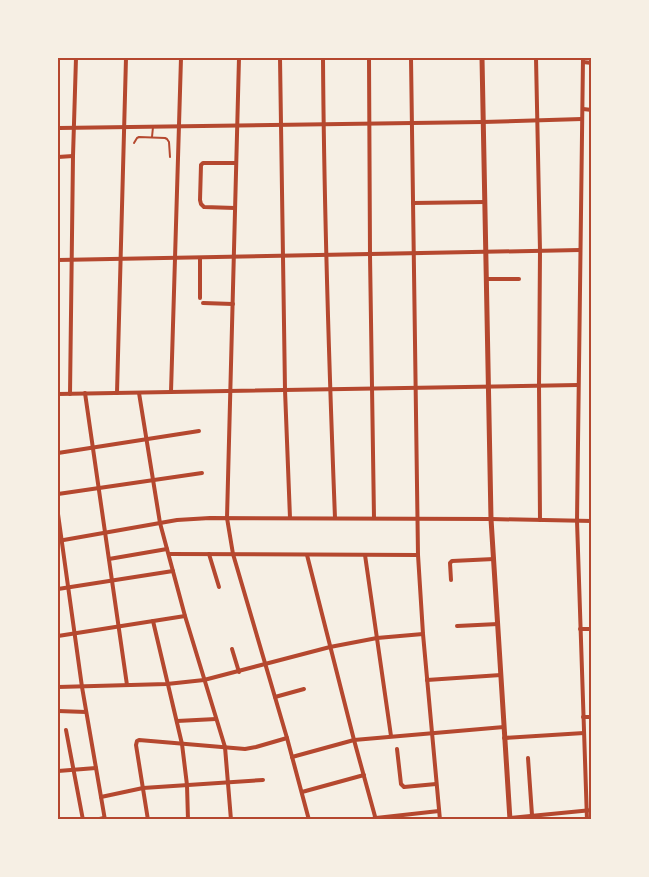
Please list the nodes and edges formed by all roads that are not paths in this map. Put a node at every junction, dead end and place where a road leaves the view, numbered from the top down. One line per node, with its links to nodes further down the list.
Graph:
1 (76, 58): 27 (street)
2 (126, 58): 24 (street)
3 (181, 58): 22 (street)
4 (239, 58): 23 (street)
5 (280, 58): 21 (street)
6 (324, 58): 19 (street)
7 (369, 58): 20 (street)
8 (411, 58): 18 (street)
9 (482, 58): 17 (street)
10 (536, 58): 16 (street)
11 (583, 60): 12 (street); 13 (street)
12 (592, 62)
13 (582, 109): 14 (street); 15 (street)
14 (592, 110)
15 (582, 119): 16 (street); 37 (street)
16 (538, 120): 17 (street); 38 (street)
17 (483, 122): 18 (street); 34 (street)
18 (412, 123): 20 (street); 35 (street)
19 (324, 124): 20 (street); 21 (street); 42 (street)
20 (369, 124): 41 (street)
21 (280, 125): 23 (street); 43 (street)
22 (179, 126): 23 (street); 25 (street); 46 (street)
23 (237, 126): 33 (street)
24 (124, 127): 25 (street); 27 (street); 49 (street)
25 (153, 127): 28 (lane)
26 (59, 128): 27 (street)
27 (74, 128): 31 (street)
28 (152, 138): 29 (lane); 32 (lane)
29 (134, 143)
30 (58, 156): 31 (street)
31 (73, 156): 48 (street)
32 (170, 157)
33 (236, 163): 36 (street); 36 (street)
34 (485, 202): 35 (street); 39 (street)
35 (413, 203): 40 (street)
36 (234, 208): 45 (street)
37 (580, 250): 38 (street); 56 (street)
38 (540, 251): 39 (street); 55 (street)
39 (486, 252): 40 (street); 50 (street)
40 (414, 254): 41 (street); 58 (street)
41 (370, 255): 42 (street); 60 (street)
42 (326, 256): 43 (street); 59 (street)
43 (283, 257): 45 (street); 61 (street)
44 (200, 258): 45 (street); 46 (street); 52 (street)
45 (234, 258): 54 (street)
46 (175, 259): 49 (street); 63 (street)
47 (58, 260): 48 (street)
48 (72, 260): 49 (street); 67 (street)
49 (121, 260): 64 (street)
50 (486, 279): 51 (street); 57 (street)
51 (519, 279)
52 (200, 298)
53 (203, 303): 54 (street)
54 (233, 304): 62 (street)
55 (539, 386): 56 (street); 57 (street); 84 (street)
56 (578, 386): 85 (street)
57 (489, 387): 58 (street); 83 (street)
58 (416, 388): 60 (street); 82 (street)
59 (330, 389): 60 (street); 61 (street); 80 (street)
60 (371, 389): 81 (street)
61 (285, 390): 62 (street); 79 (street)
62 (231, 391): 63 (street); 78 (street)
63 (172, 392): 65 (street)
64 (117, 393): 65 (street); 68 (street)
65 (139, 393): 70 (street)
66 (58, 394): 67 (street)
67 (70, 394): 68 (street)
68 (85, 394): 71 (street)
69 (199, 431): 70 (street)
70 (147, 439): 71 (street); 74 (street)
71 (93, 447): 72 (street); 75 (street)
72 (58, 453)
73 (202, 472): 74 (street)
74 (153, 480): 75 (street); 87 (street)
75 (99, 488): 76 (street); 88 (street)
76 (58, 494)
77 (58, 514): 89 (street)
78 (227, 518): 79 (street); 87 (street); 93 (street)
79 (290, 518): 80 (street)
80 (335, 518): 81 (street)
81 (374, 518): 82 (street)
82 (418, 518): 83 (street); 96 (street)
83 (491, 519): 84 (street); 98 (street)
84 (540, 520): 85 (street)
85 (577, 521): 86 (street); 110 (street)
86 (592, 521)
87 (160, 523): 88 (street); 90 (street)
88 (105, 533): 89 (street); 97 (street)
89 (59, 541): 103 (street)
90 (167, 549): 91 (street); 97 (street)
91 (169, 554): 92 (street); 99 (street)
92 (209, 554): 93 (street); 102 (street)
93 (233, 554): 94 (street); 118 (street)
94 (307, 555): 95 (street); 116 (street)
95 (365, 555): 96 (street); 115 (street)
96 (418, 555): 113 (street)
97 (109, 558): 101 (street)
98 (494, 559): 100 (street); 107 (street)
99 (173, 571): 101 (street); 105 (street)
100 (451, 580)
101 (112, 581): 103 (street); 108 (street)
102 (219, 587)
103 (68, 588): 104 (street); 112 (street)
104 (58, 589)
105 (185, 616): 106 (street); 121 (street)
106 (153, 621): 108 (street); 123 (street)
107 (498, 624): 109 (street); 120 (street)
108 (119, 626): 112 (street); 124 (street)
109 (457, 626)
110 (580, 630): 111 (street); 131 (street)
111 (592, 630)
112 (74, 633): 114 (street); 125 (street)
113 (422, 634): 115 (street); 122 (street)
114 (58, 636)
115 (377, 638): 116 (street); 139 (street)
116 (330, 647): 118 (street); 142 (street)
117 (232, 649): 119 (street)
118 (265, 664): 119 (street); 128 (street)
119 (239, 672): 121 (street)
120 (501, 675): 122 (street); 135 (street)
121 (204, 680): 123 (street); 133 (street)
122 (427, 680): 137 (street)
123 (168, 684): 124 (street); 134 (street)
124 (127, 685): 125 (street)
125 (82, 686): 126 (street); 130 (street)
126 (58, 687)
127 (304, 689): 128 (street)
128 (275, 697): 140 (street)
129 (58, 710): 130 (street)
130 (86, 712): 148 (street)
131 (583, 717): 132 (street); 138 (street)
132 (592, 717)
133 (216, 719): 134 (street); 144 (street)
134 (177, 721): 143 (street)
135 (504, 727): 137 (street); 141 (street)
136 (66, 730): 149 (street)
137 (432, 732): 139 (street); 154 (street)
138 (584, 733): 141 (street); 159 (street)
139 (391, 736): 142 (street)
140 (287, 738): 144 (street); 146 (street)
141 (504, 738): 164 (street)
142 (354, 740): 146 (street); 151 (street)
143 (182, 744): 144 (street); 155 (street); 156 (street)
144 (224, 747): 153 (street)
145 (396, 749): 154 (street)
146 (292, 757): 157 (street)
147 (528, 758): 161 (street)
148 (96, 768): 149 (street); 158 (street)
149 (73, 770): 150 (street); 165 (street)
150 (58, 771)
151 (364, 775): 157 (street); 163 (street)
152 (263, 780): 153 (street)
153 (228, 783): 155 (street); 169 (street)
154 (436, 784): 160 (street)
155 (187, 785): 156 (street); 168 (street)
156 (142, 788): 158 (street); 167 (street)
157 (302, 792): 170 (street)
158 (101, 797): 162 (street)
159 (589, 810): 161 (street); 173 (street)
160 (439, 811): 163 (street); 172 (street)
161 (532, 815): 164 (street)
162 (105, 819): 166 (street)
163 (376, 819): 171 (street)
164 (510, 819)
165 (83, 820)
166 (95, 820)
167 (148, 820)
168 (188, 820)
169 (231, 820)
170 (309, 820)
171 (369, 820)
172 (440, 820)
173 (587, 820)

